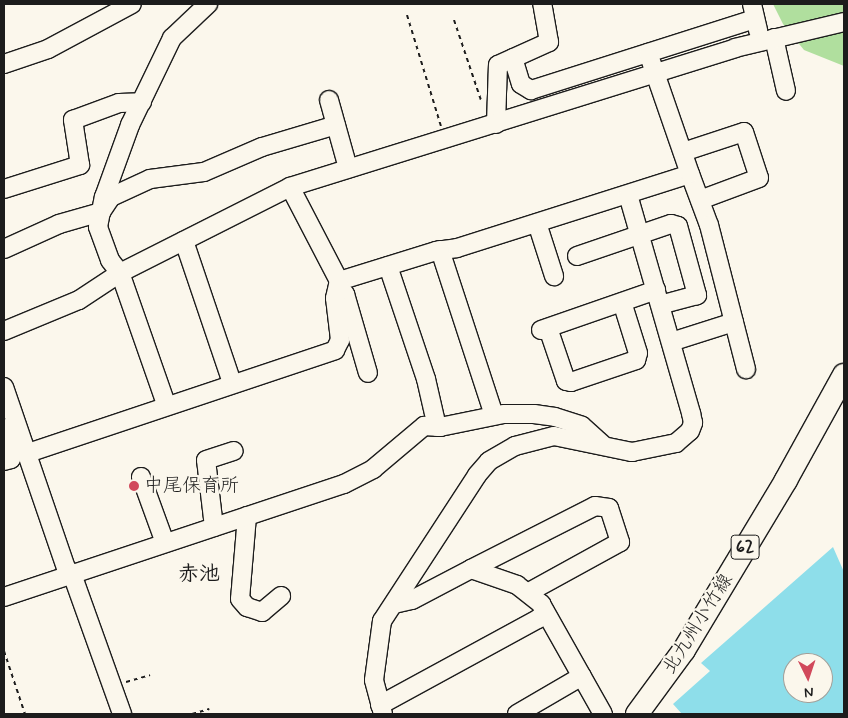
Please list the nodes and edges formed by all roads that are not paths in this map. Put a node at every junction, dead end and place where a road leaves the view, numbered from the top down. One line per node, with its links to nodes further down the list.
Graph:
1 (132, 4): 5 (street)
2 (208, 4): 14 (street)
3 (542, 4): 9 (street)
4 (754, 11): 7 (street); 8 (street)
5 (104, 12): 10 (street)
6 (842, 24): 7 (street)
7 (767, 40): 11 (street); 12 (street)
8 (648, 53): 9 (street); 11 (street)
9 (513, 58): 15 (street)
10 (4, 64)
11 (654, 74): 15 (street); 17 (street)
12 (786, 91)
13 (329, 100): 16 (street)
14 (142, 102): 21 (street); 24 (street)
15 (493, 125): 18 (street)
16 (336, 126): 18 (street); 24 (street)
17 (683, 152): 19 (street); 23 (street)
18 (348, 168): 20 (street)
19 (690, 174): 22 (street); 23 (street)
20 (290, 186): 27 (street); 34 (street)
21 (4, 189)
22 (628, 195): 25 (street); 26 (street)
23 (700, 200): 37 (street)
24 (101, 212): 28 (street); 32 (street)
25 (537, 223): 29 (street); 33 (street)
26 (640, 235): 30 (street); 35 (street); 35 (street)
27 (184, 241): 32 (street); 43 (street)
28 (4, 249)
29 (440, 250): 31 (street); 46 (street)
30 (577, 256)
31 (388, 266): 34 (street); 47 (street)
32 (120, 273): 38 (street); 45 (street)
33 (554, 276)
34 (338, 283): 41 (street); 43 (street)
35 (658, 298): 36 (street); 39 (street)
36 (622, 302): 36 (street)
37 (734, 322): 39 (street); 40 (street)
38 (4, 331)
39 (671, 342): 49 (street)
40 (746, 369)
41 (368, 373)
42 (844, 375): 69 (main road, 北九州小竹線 / 62)
43 (232, 383): 45 (street)
44 (4, 387): 51 (street)
45 (166, 404): 51 (street)
46 (494, 415): 47 (street); 49 (street)
47 (437, 427): 54 (street)
48 (4, 428): 52 (street)
49 (604, 447): 62 (street)
50 (234, 451): 55 (street)
51 (28, 453): 58 (street)
52 (4, 461)
53 (141, 477): 56 (street)
54 (247, 516): 55 (street); 60 (street)
55 (214, 527): 56 (street)
56 (164, 543): 58 (street)
57 (471, 569): 59 (street); 59 (street); 62 (street)
58 (72, 574): 61 (street); 66 (street)
59 (529, 592): 63 (street)
60 (281, 596)
61 (4, 597)
62 (394, 604): 65 (street)
63 (545, 612): 64 (street); 65 (street)
64 (582, 676): 67 (street); 68 (street)
65 (381, 710)
66 (122, 714)
67 (517, 714)
68 (603, 714)
69 (637, 714)

